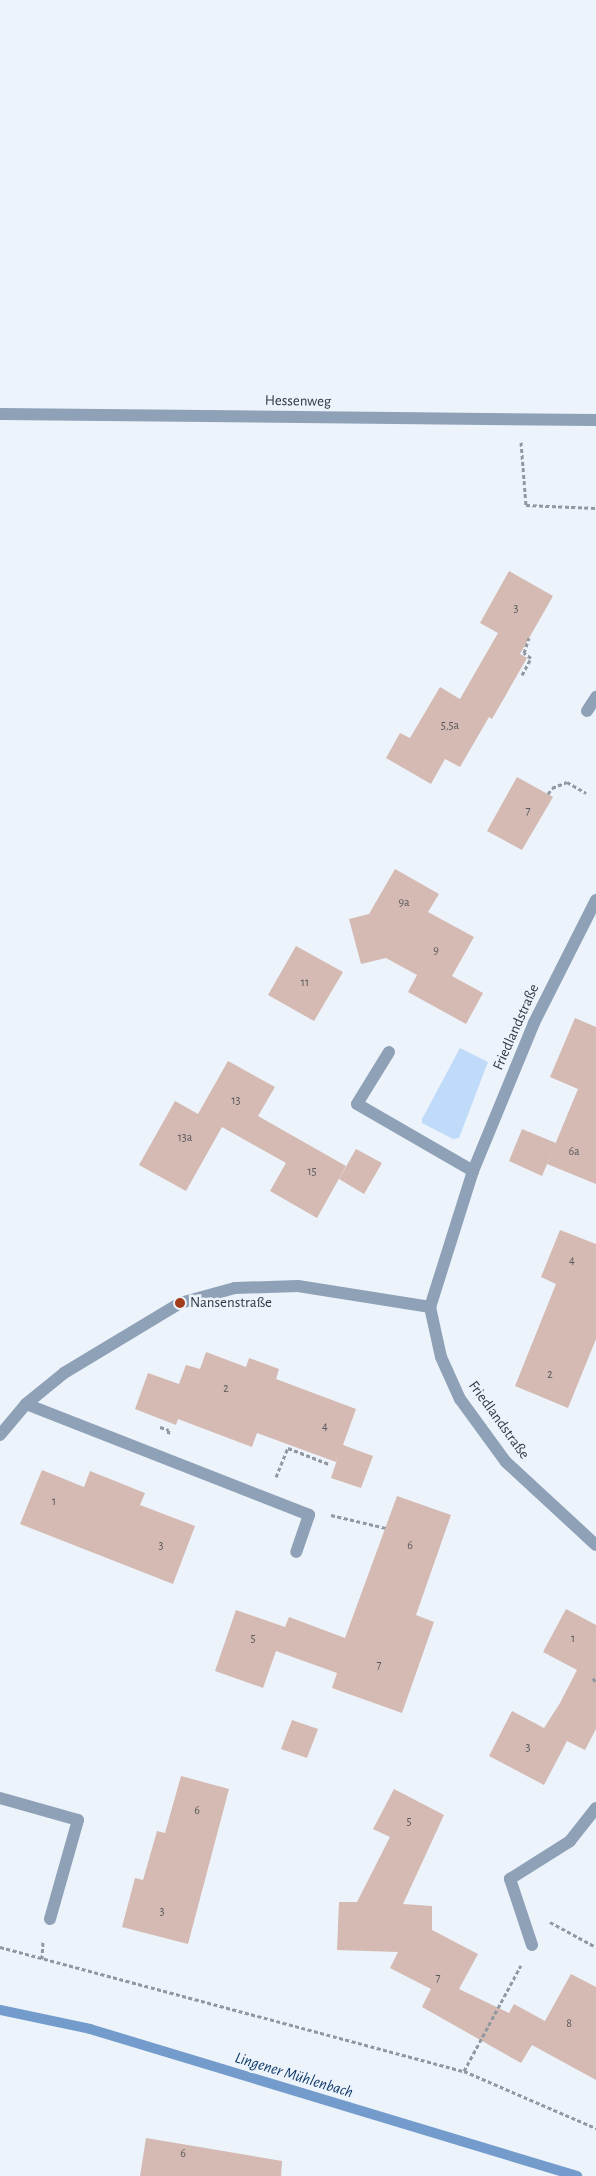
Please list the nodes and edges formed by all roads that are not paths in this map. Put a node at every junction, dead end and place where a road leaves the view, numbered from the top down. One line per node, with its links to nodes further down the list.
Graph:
1 (0, 414): 2 (street, Hessenweg)
2 (596, 420)
3 (596, 697): 4 (street)
4 (587, 712)
5 (596, 900): 7 (street, Friedlandstraße)
6 (389, 1052): 7 (street)
7 (473, 1171): 8 (street, Friedlandstraße)
8 (430, 1307): 9 (street); 11 (street, Friedlandstraße)
9 (26, 1404): 10 (street); 12 (street)
10 (0, 1434)
11 (596, 1545)
12 (296, 1552)
13 (0, 1798): 15 (street)
14 (596, 1808): 16 (street)
15 (50, 1919)
16 (532, 1945)

